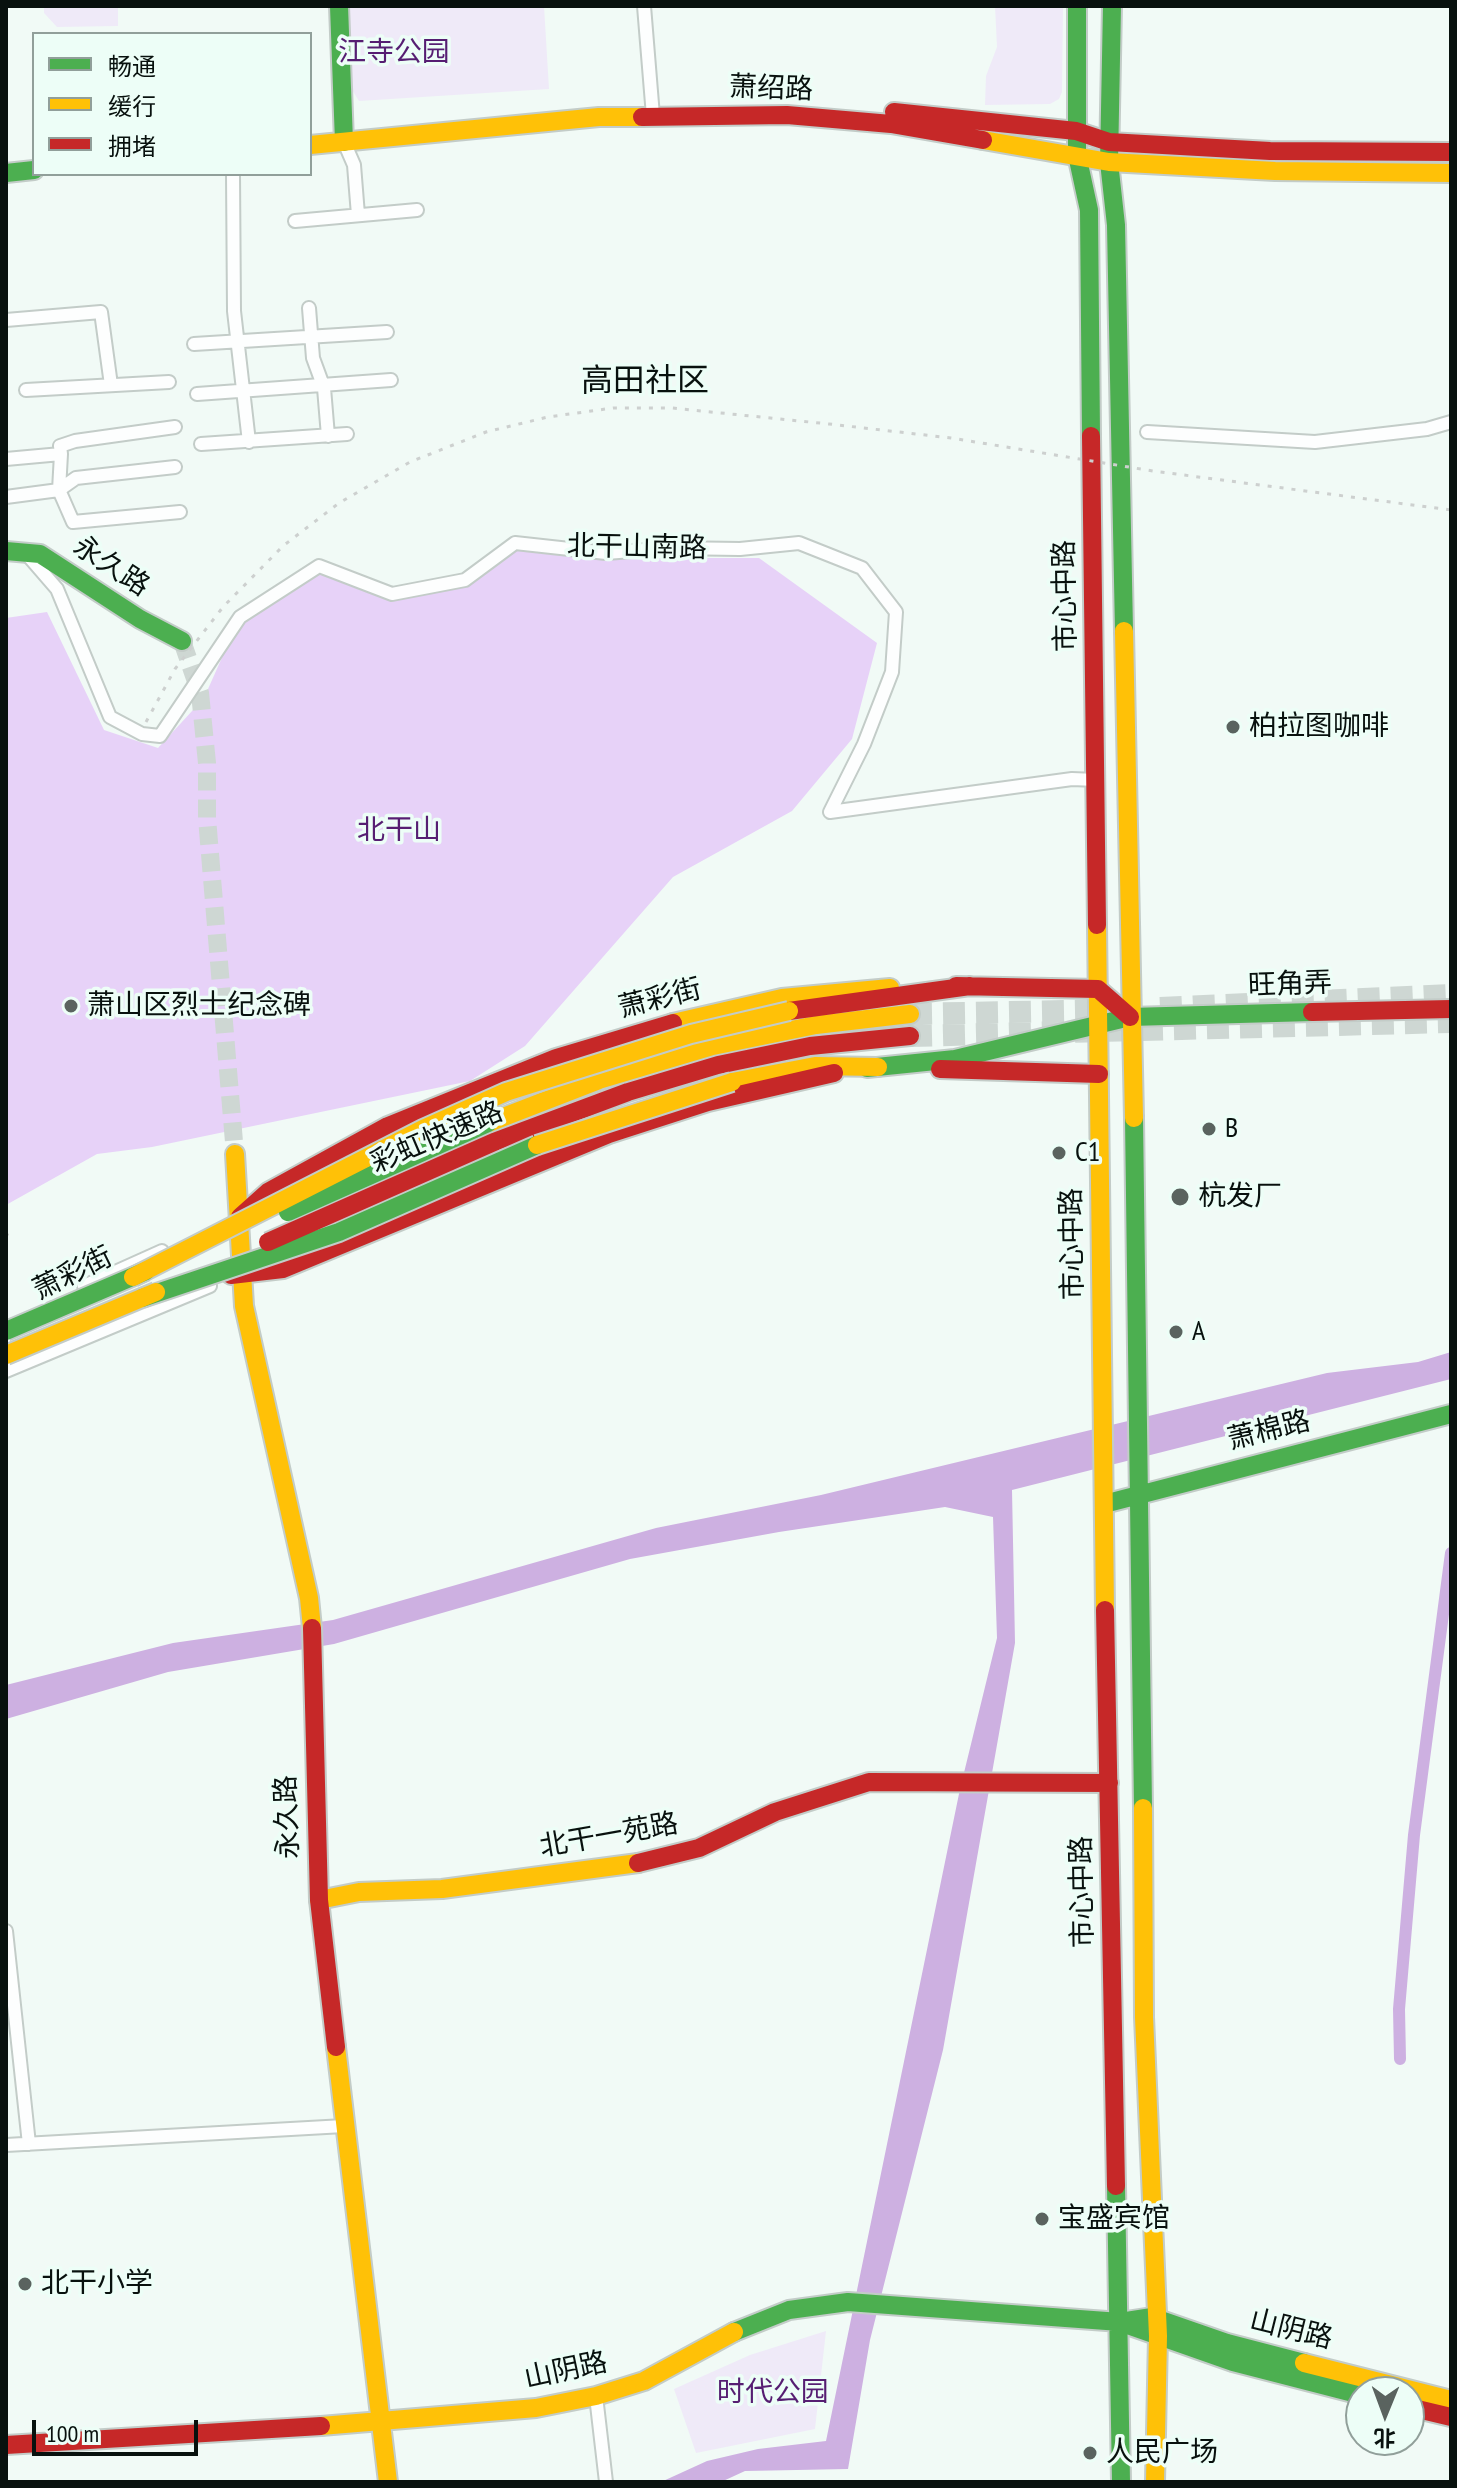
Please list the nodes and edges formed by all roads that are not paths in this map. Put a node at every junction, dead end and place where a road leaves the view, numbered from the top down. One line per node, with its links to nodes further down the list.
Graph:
1 (339, 6): 8 (main road)
2 (644, 6): 5 (street)
3 (1077, 6): 6 (main road, 市心中路)
4 (1112, 6): 10 (main road, 市心中路)
5 (653, 110): 6 (main road); 8 (main road, 萧绍路); 14 (main road, 萧绍路)
6 (1076, 131): 10 (main road); 14 (main road, 市心中路)
7 (312, 134): 8 (main road)
8 (344, 137): 11 (main road, 萧绍路); 26 (street)
9 (1451, 141): 12 (main road)
10 (1109, 142): 12 (main road); 19 (main road, 市心中路)
11 (312, 145)
12 (1225, 147): 15 (main road)
13 (1451, 152): 15 (main road)
14 (1077, 155): 19 (main road, 萧绍路); 57 (main road, 市心中路)
15 (1271, 156): 18 (main road); 20 (main road)
16 (32, 159): 17 (main road)
17 (6, 161)
18 (1451, 161)
19 (1109, 162): 20 (main road, 萧绍路); 62 (main road, 市心中路)
20 (1228, 167): 23 (main road)
21 (32, 170): 22 (main road)
22 (6, 173)
23 (1451, 173)
24 (233, 176): 32 (street)
25 (417, 210): 26 (street)
26 (358, 215): 27 (street)
27 (295, 221)
28 (309, 308): 31 (street)
29 (6, 320): 37 (street)
30 (387, 332): 31 (street)
31 (311, 336): 32 (street); 36 (street)
32 (237, 342): 33 (street); 38 (street)
33 (194, 344)
34 (391, 380): 36 (street)
35 (169, 382): 37 (street)
36 (322, 383): 38 (street); 45 (street)
37 (111, 385): 39 (street)
38 (243, 389): 40 (street); 46 (street)
39 (26, 390)
40 (197, 394)
41 (1451, 422): 43 (street)
42 (175, 427): 48 (street)
43 (1147, 432)
44 (347, 434): 45 (street)
45 (328, 436): 46 (street)
46 (249, 442): 47 (street)
47 (201, 444)
48 (61, 454): 49 (street); 51 (street)
49 (6, 459)
50 (175, 467): 51 (street)
51 (59, 490): 52 (street); 53 (street)
52 (6, 497)
53 (180, 512)
54 (6, 551): 55 (main road, 永久路)
55 (25, 552): 56 (main road, 永久路); 57 (street, 北干山南路)
56 (182, 641)
57 (1096, 780): 59 (main road, 市心中路)
58 (970, 986): 59 (main road, 萧彩街); 68 (main road, 萧彩街); 70 (main road, bridge)
59 (1098, 989): 62 (main road); 63 (main road, 市心中路)
60 (1451, 1009): 62 (main road, 旺角弄)
61 (910, 1014): 70 (main road, 彩虹快速路, bridge)
62 (1130, 1017): 63 (main road, 萧彩街); 77 (main road, 市心中路)
63 (1099, 1022): 65 (main road, 萧彩街); 66 (main road, 市心中路)
64 (910, 1036): 71 (main road, 彩虹快速路, bridge)
65 (878, 1067): 66 (main road, 萧彩街); 69 (main road, 萧彩街); 71 (main road, bridge)
66 (1099, 1074): 78 (main road, 市心中路)
67 (235, 1154): 68 (main road, 永久路)
68 (239, 1218): 69 (main road, 永久路); 72 (street); 74 (main road, 萧彩街)
69 (242, 1273): 75 (main road, 萧彩街); 80 (main road, 永久路)
70 (133, 1277): 73 (main road, 彩虹快速路, bridge)
71 (142, 1298): 75 (main road, 彩虹快速路, bridge)
72 (6, 1324)
73 (6, 1331)
74 (6, 1338)
75 (7, 1362)
76 (1450, 1415): 77 (main road, 萧棉路)
77 (1141, 1493): 78 (main road, 萧棉路); 86 (main road, 市心中路)
78 (1104, 1504): 79 (main road, 市心中路)
79 (1109, 1783): 80 (main road, 北干一苑路); 85 (main road, 市心中路)
80 (319, 1900): 82 (main road, 永久路)
81 (6, 1931): 83 (street)
82 (344, 2126): 83 (street); 92 (main road, 永久路)
83 (29, 2144): 84 (street)
84 (6, 2145)
85 (1120, 2322): 86 (main road, 山阴路); 88 (main road, 山阴路); 96 (main road, 市心中路)
86 (1158, 2327): 87 (main road, 山阴路); 89 (main road, 山阴路); 97 (main road, 市心中路)
87 (1345, 2391)
88 (596, 2396): 92 (main road, 山阴路); 95 (street)
89 (1451, 2400)
90 (1425, 2411): 91 (main road)
91 (1451, 2417)
92 (383, 2422): 93 (main road, 山阴路); 94 (main road, 永久路)
93 (6, 2445)
94 (388, 2482)
95 (606, 2482)
96 (1121, 2482)
97 (1155, 2482)

